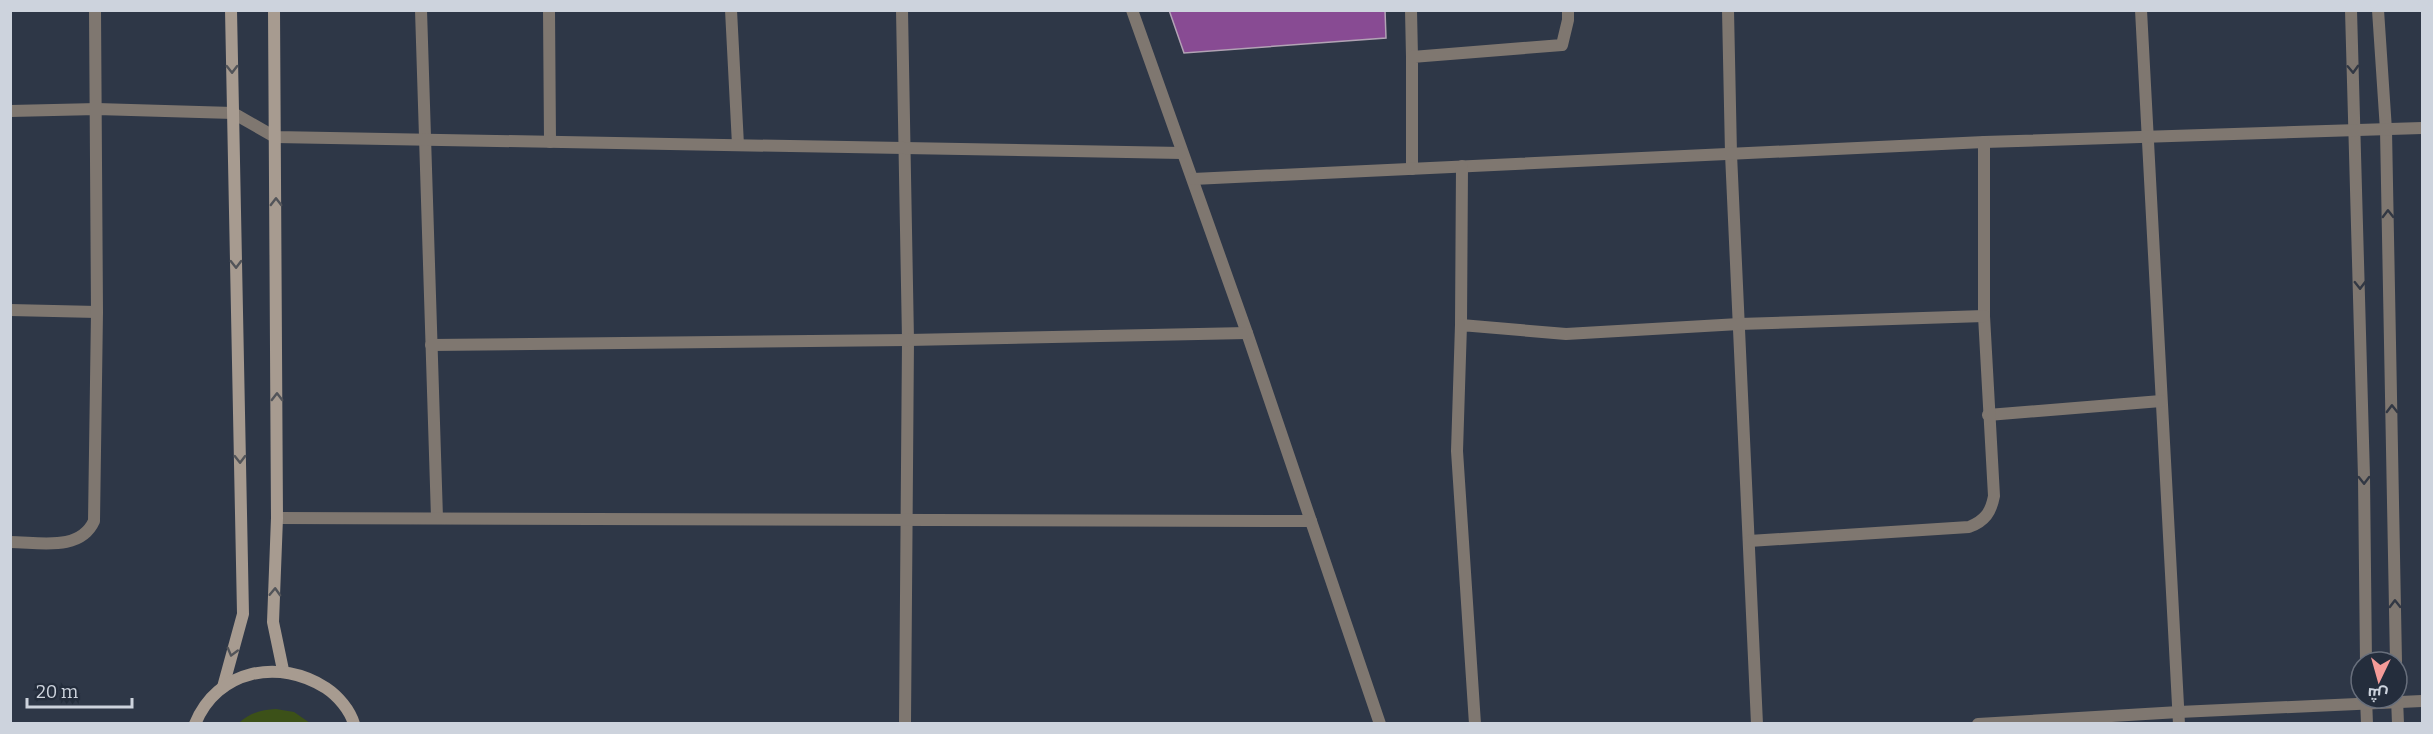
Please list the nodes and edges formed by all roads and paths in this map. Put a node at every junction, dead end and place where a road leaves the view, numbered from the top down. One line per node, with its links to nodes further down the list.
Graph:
1 (95, 10): 16 (street)
2 (231, 10): 18 (street, one-way to 18)
3 (274, 10): 22 (street)
4 (421, 10): 24 (street)
5 (549, 10): 25 (street)
6 (731, 10): 27 (street)
7 (902, 10): 28 (street)
8 (1132, 10): 29 (street)
9 (1411, 10): 15 (street)
10 (1568, 10): 15 (street)
11 (1728, 10): 30 (street)
12 (2141, 10): 23 (street)
13 (2351, 10): 21 (street, one-way to 21)
14 (2378, 10): 20 (street)
15 (1412, 57): 32 (street)
16 (97, 109): 17 (street); 18 (street); 35 (street)
17 (10, 111)
18 (233, 113): 22 (street); 53 (street, one-way to 53)
19 (2422, 128): 20 (street)
20 (2386, 130): 21 (street); 51 (street, one-way to 20)
21 (2356, 132): 23 (street); 50 (street, one-way to 50)
22 (275, 137): 24 (street); 44 (street, one-way to 22)
23 (2146, 138): 26 (street); 42 (street)
24 (425, 140): 25 (street); 41 (street)
25 (549, 142): 27 (street)
26 (1984, 142): 30 (street); 36 (street)
27 (738, 145): 28 (street)
28 (904, 148): 29 (street); 40 (street)
29 (1182, 153): 33 (street)
30 (1731, 154): 31 (street); 37 (street)
31 (1462, 166): 32 (street); 38 (street)
32 (1412, 169): 33 (street)
33 (1193, 179): 39 (street)
34 (10, 310): 35 (street)
35 (98, 312): 49 (street)
36 (1984, 316): 37 (street); 43 (street)
37 (1739, 324): 38 (street); 48 (street)
38 (1461, 325): 60 (street)
39 (1247, 333): 40 (street); 47 (street)
40 (908, 340): 41 (street); 46 (street)
41 (431, 345): 45 (street)
42 (2161, 400): 43 (street); 55 (street)
43 (1988, 415): 48 (street)
44 (277, 518): 45 (street); 52 (street, one-way to 44)
45 (437, 518): 46 (street)
46 (905, 520): 47 (street); 58 (street)
47 (1311, 521): 59 (street)
48 (1749, 541): 61 (street)
49 (10, 542)
50 (2366, 650)
51 (2396, 650)
52 (283, 670): 53 (street); 57 (street)
53 (223, 687): 56 (street)
54 (2349, 702): 55 (street)
55 (2179, 717): 62 (street)
56 (195, 723)
57 (354, 723)
58 (905, 723)
59 (1380, 723)
60 (1475, 723)
61 (1757, 723)
62 (1978, 723)

